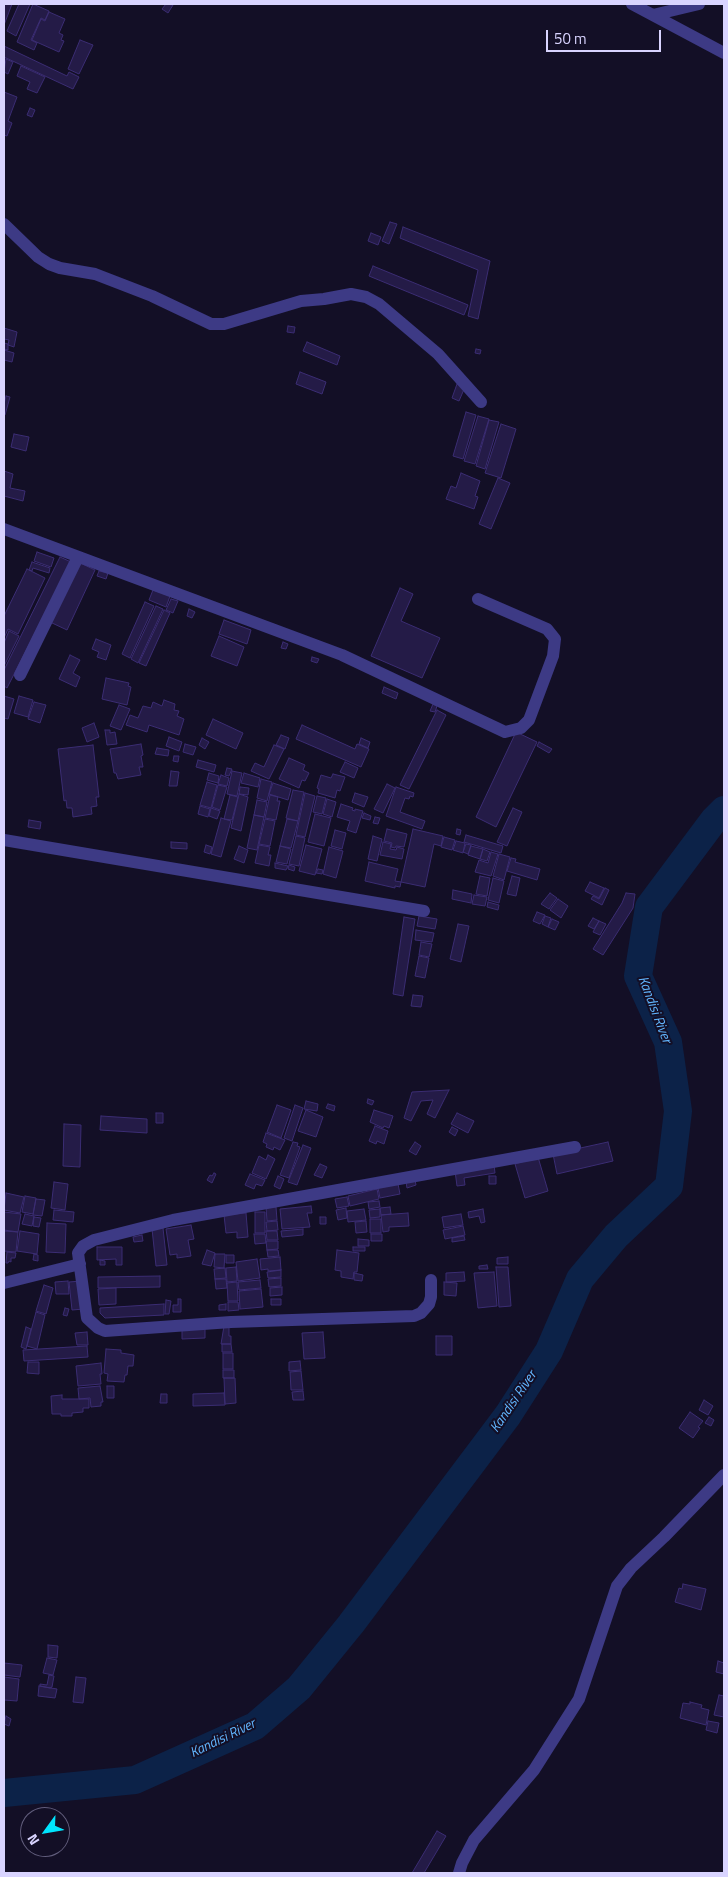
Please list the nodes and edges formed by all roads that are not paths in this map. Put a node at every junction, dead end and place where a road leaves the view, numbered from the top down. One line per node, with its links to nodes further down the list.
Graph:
1 (632, 4): 3 (street)
2 (699, 4): 3 (street)
3 (653, 16): 4 (street)
4 (724, 53)
5 (4, 224): 6 (street)
6 (481, 402)
7 (4, 529): 8 (street)
8 (78, 557): 9 (street); 10 (street)
9 (478, 599)
10 (20, 675)
11 (4, 840): 12 (street)
12 (424, 911)
13 (575, 1147): 14 (street)
14 (80, 1264): 15 (street); 16 (street)
15 (431, 1280)
16 (4, 1283)
17 (724, 1475): 18 (street)
18 (459, 1873)

